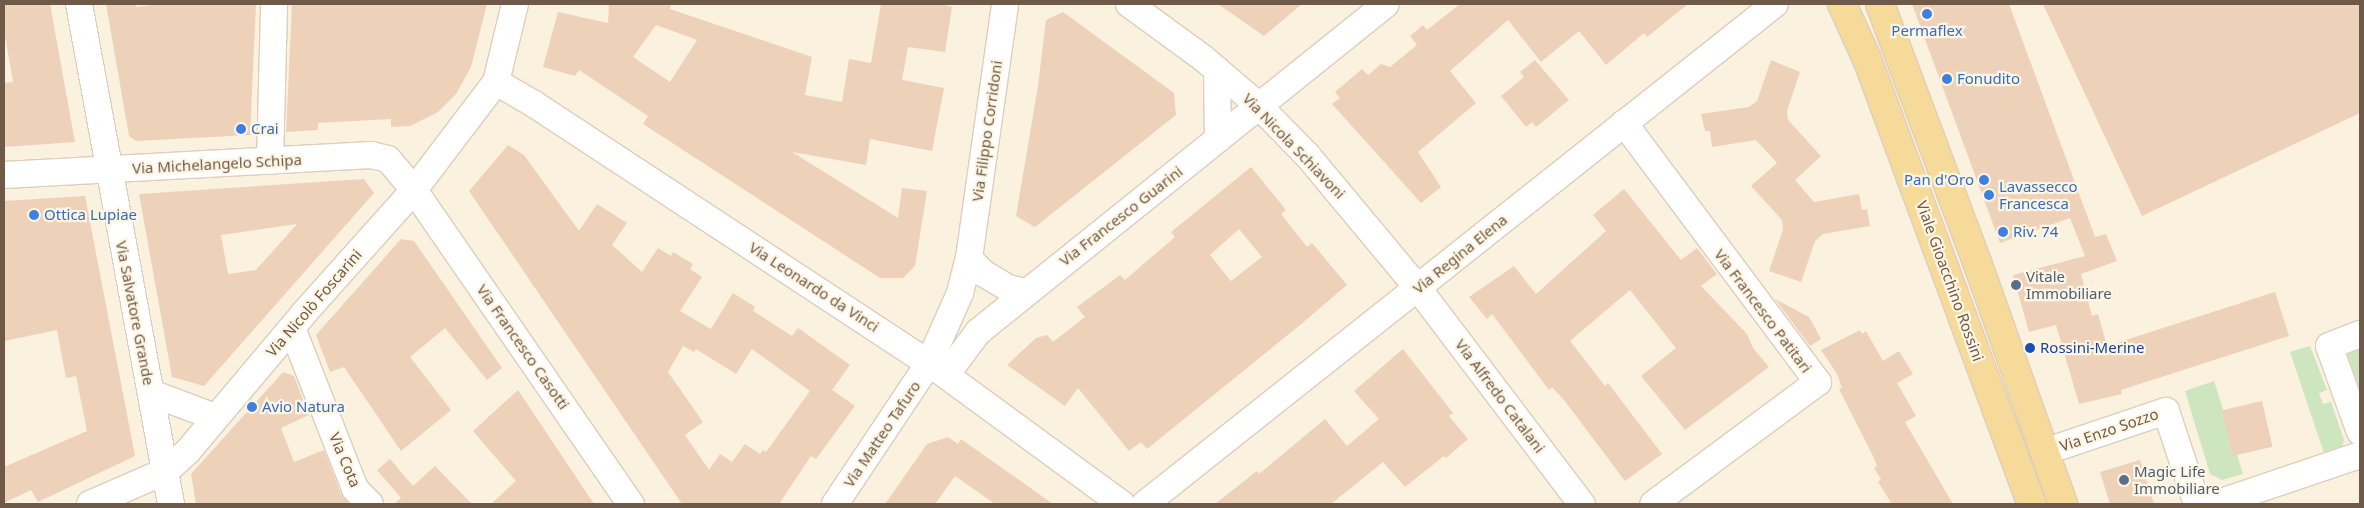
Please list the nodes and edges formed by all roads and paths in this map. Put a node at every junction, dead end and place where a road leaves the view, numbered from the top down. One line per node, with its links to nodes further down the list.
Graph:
1 (79, 4): 16 (street, Via Salvatore Grande)
2 (274, 4): 15 (street)
3 (515, 4): 11 (street)
4 (1005, 4): 19 (street, Via Filippo Corridoni)
5 (1386, 4): 12 (street, Via Francesco Guarini)
6 (1775, 4): 13 (street, Via Regina Elena)
7 (1842, 4): 40 (main road, Viale Gioacchino Rossini)
8 (1880, 4): 28 (main road, Viale Gioacchino Rossini)
9 (1141, 7): 10 (street, Via Nicola Schiavoni)
10 (1217, 70): 12 (street, Via Nicola Schiavoni); 14 (street)
11 (496, 82): 18 (street, Via Nicolò Foscarini); 24 (street, Via Leonardo da Vinci)
12 (1260, 106): 14 (street, Via Francesco Guarini); 20 (street, Via Nicola Schiavoni)
13 (1624, 122): 20 (street, Via Regina Elena); 39 (street, Via Francesco Patitari)
14 (1218, 139): 21 (street, Via Francesco Guarini)
15 (270, 161): 16 (street, Via Michelangelo Schipa); 18 (street, Via Michelangelo Schipa)
16 (108, 169): 17 (street, Via Michelangelo Schipa); 25 (street, Via Salvatore Grande)
17 (4, 175)
18 (414, 190): 22 (street, Via Nicolò Foscarini); 34 (street, Via Francesco Casotti)
19 (969, 258): 21 (street); 24 (street, Via Filippo Corridoni)
20 (1417, 287): 37 (street, Via Regina Elena); 38 (street, Via Alfredo Catalani)
21 (1025, 292): 24 (street, Via Francesco Guarini)
22 (292, 328): 26 (street, Via Nicolò Foscarini); 33 (street, Via Cota)
23 (2360, 334): 27 (street)
24 (938, 369): 35 (street, Via Matteo Tafuro); 36 (street, Via Leonardo da Vinci)
25 (151, 393): 26 (street); 30 (street, Via Salvatore Grande)
26 (215, 417): 30 (street, Via Nicolò Foscarini)
27 (2360, 432)
28 (2044, 452): 41 (main road, Viale Gioacchino Rossini); 42 (street, Via Enzo Sozzo)
29 (2360, 455): 43 (street)
30 (166, 471): 31 (street, Via Nicolò Foscarini); 32 (street, Via Salvatore Grande)
31 (90, 504)
32 (171, 504)
33 (370, 504)
34 (631, 504)
35 (835, 504)
36 (1122, 504)
37 (1145, 504)
38 (1582, 504)
39 (1653, 504)
40 (2032, 504)
41 (2063, 504)
42 (2197, 504)
43 (2215, 504)

